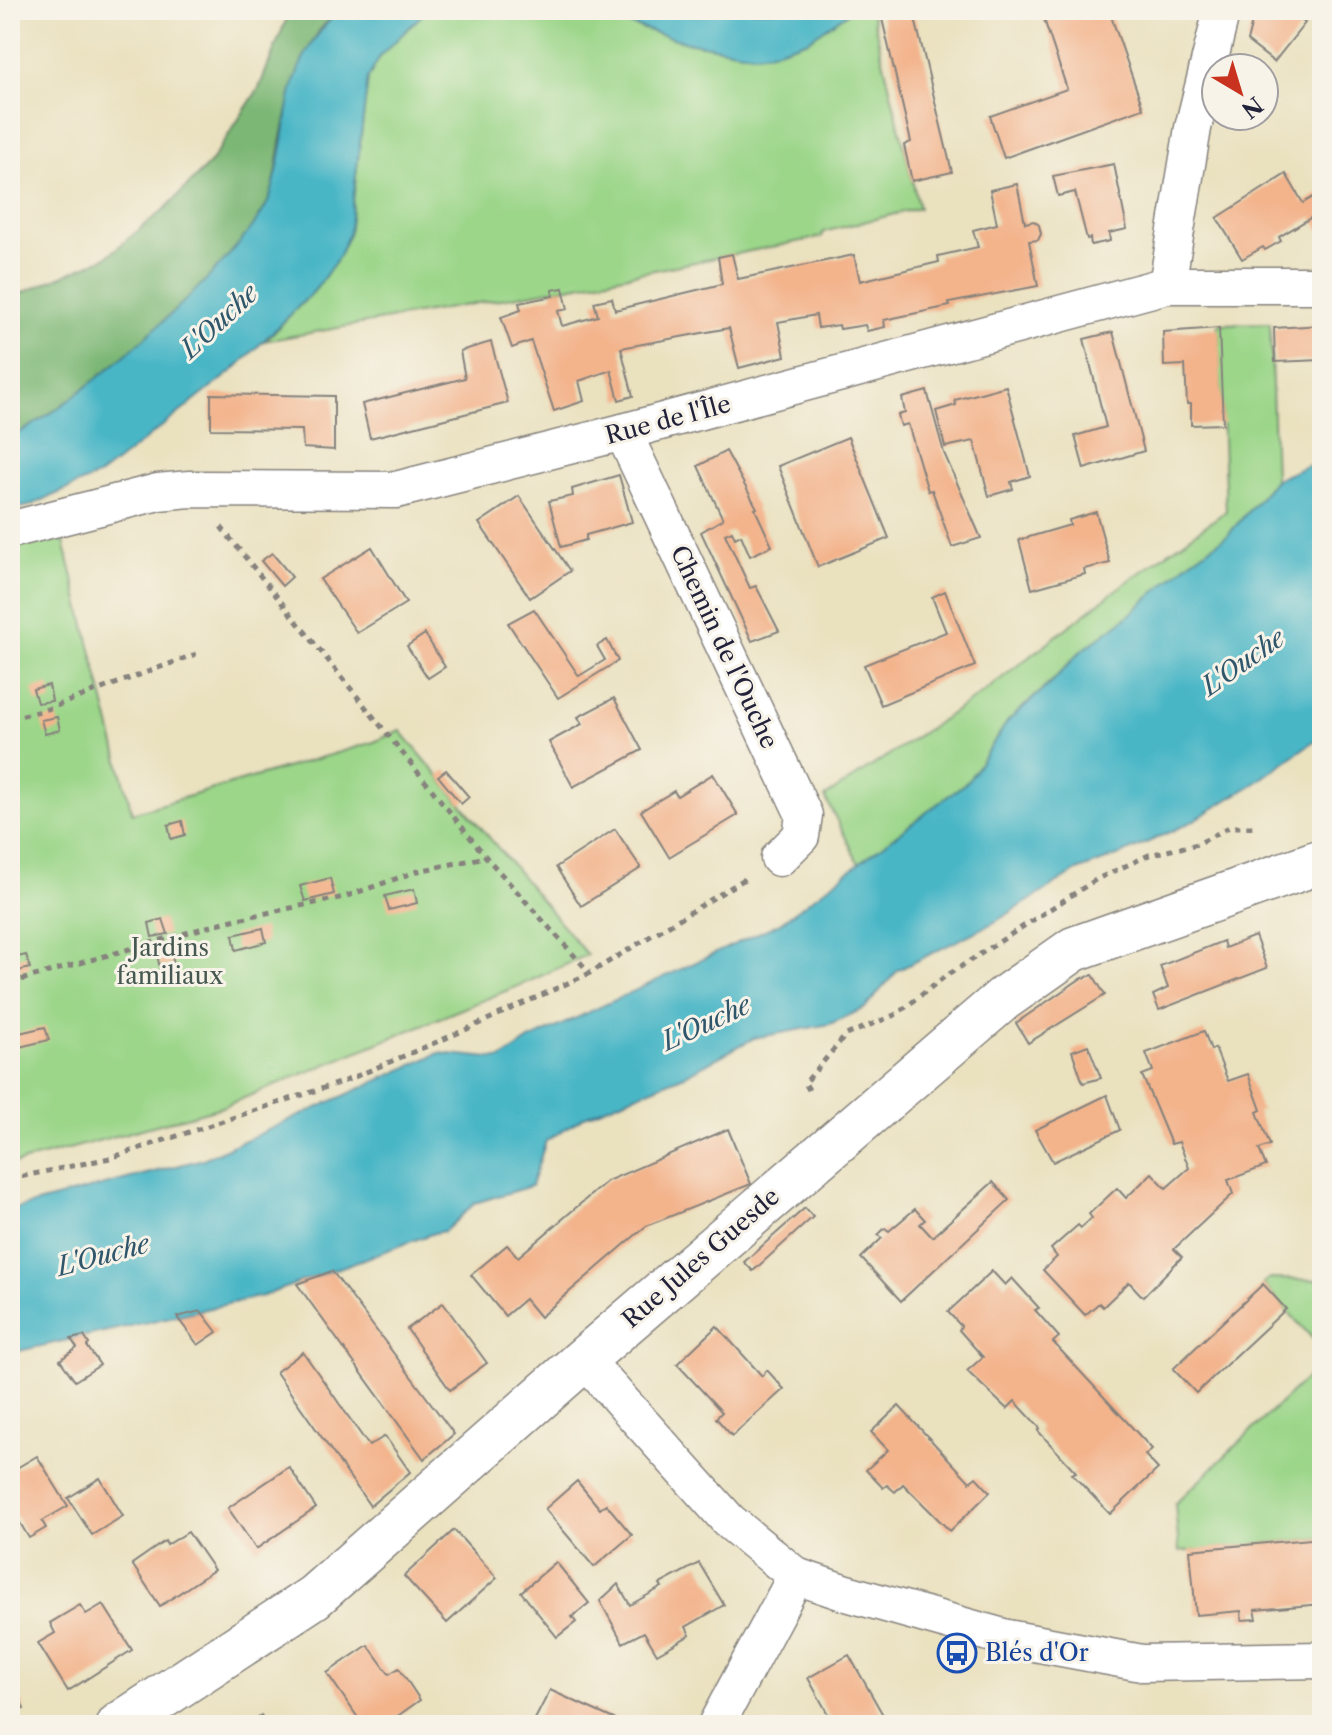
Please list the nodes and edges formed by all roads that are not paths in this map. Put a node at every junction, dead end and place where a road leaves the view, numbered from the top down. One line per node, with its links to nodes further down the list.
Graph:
1 (1222, 10): 2 (street)
2 (1167, 285): 3 (street, Rue de l'Île); 4 (street, Rue de l'Île)
3 (1322, 285)
4 (623, 432): 5 (street, Rue de l'Île); 6 (street, Chemin de l'Ouche)
5 (10, 530)
6 (779, 858)
7 (1322, 861): 8 (street, Rue Jules Guesde)
8 (584, 1359): 9 (street); 11 (street, Rue Jules Guesde)
9 (796, 1576): 10 (street); 12 (street)
10 (1322, 1660)
11 (119, 1725)
12 (716, 1725)

